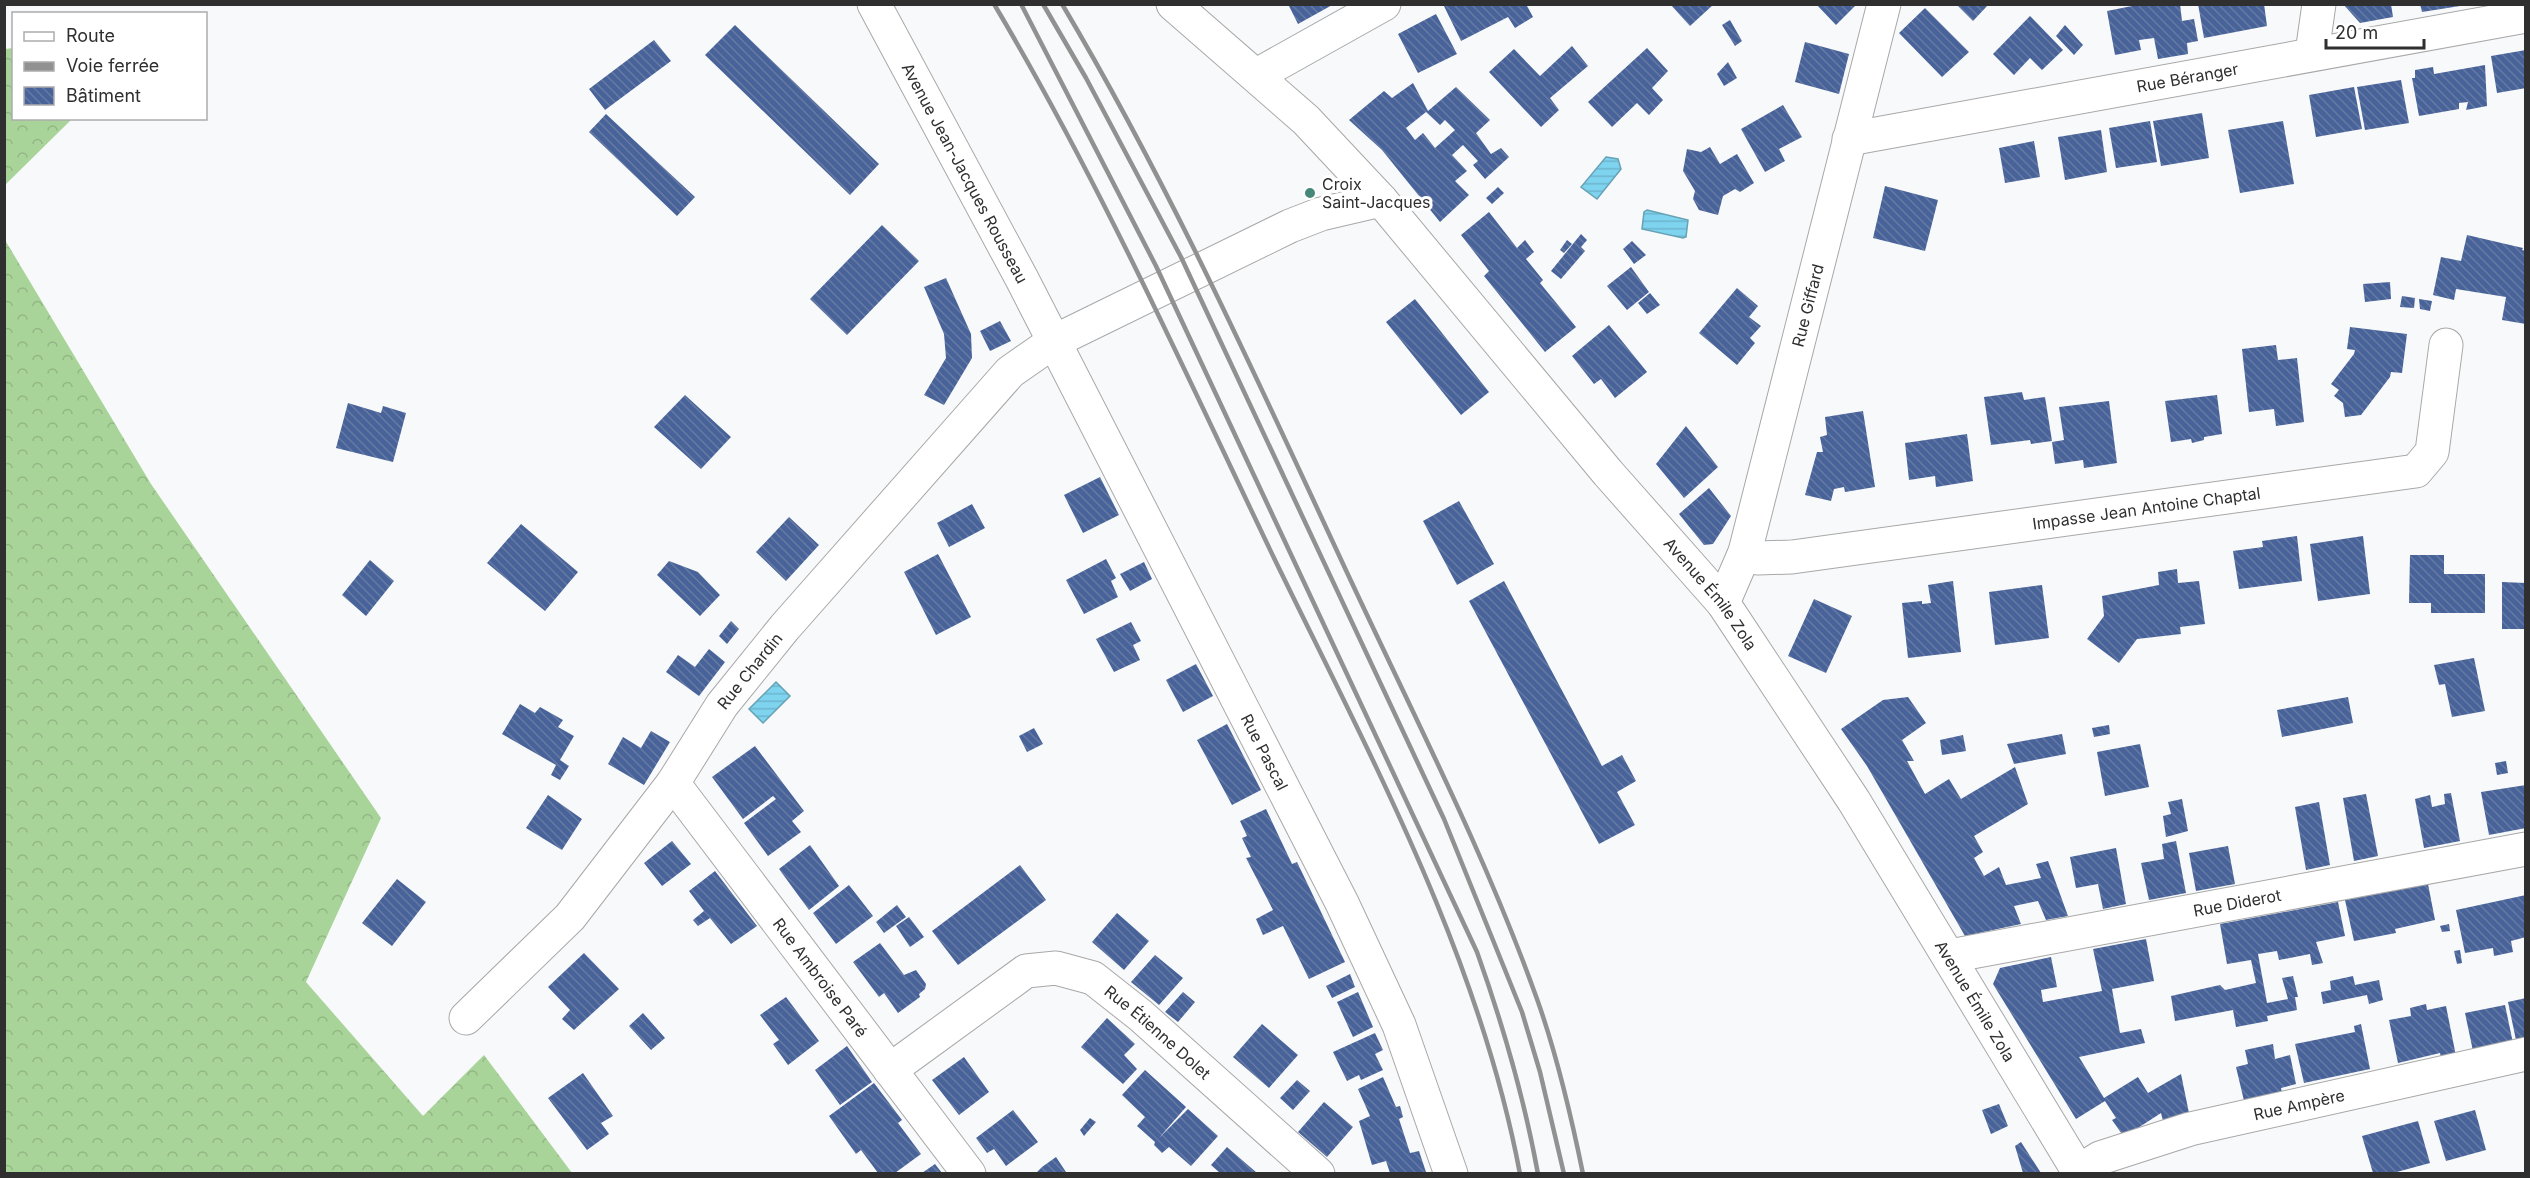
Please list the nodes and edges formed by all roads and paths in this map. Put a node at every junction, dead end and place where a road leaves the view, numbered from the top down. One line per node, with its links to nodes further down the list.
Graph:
1 (874, 4): 11 (street, Avenue Jean-Jacques Rousseau)
2 (1173, 4): 8 (street, Avenue Émile Zola)
3 (1384, 4): 8 (street)
4 (1884, 4): 9 (street, Rue Giffard)
5 (2319, 4): 7 (street)
6 (2526, 16): 7 (street, Rue Béranger)
7 (2312, 53): 9 (street, Rue Béranger)
8 (1257, 75): 10 (street, Avenue Émile Zola)
9 (1848, 139): 13 (street, Rue Giffard)
10 (1381, 200): 11 (street, Rue Chardin); 14 (street, Avenue Émile Zola)
11 (1053, 342): 15 (street, Rue Chardin); 24 (street, Rue Pascal)
12 (2446, 345): 13 (street, Impasse Jean Antoine Chaptal)
13 (1745, 552): 14 (street, Rue Giffard)
14 (1723, 603): 17 (street, Avenue Émile Zola)
15 (673, 783): 18 (street, Rue Chardin); 20 (street, Rue Ambroise Paré)
16 (2526, 849): 17 (street, Rue Diderot)
17 (1950, 956): 21 (street, Avenue Émile Zola)
18 (466, 1018)
19 (2526, 1054): 21 (street, Rue Ampère)
20 (890, 1070): 22 (street, Rue Ambroise Paré); 23 (street, Rue Étienne Dolet)
21 (2080, 1172)
22 (969, 1173)
23 (1318, 1173)
24 (1450, 1173)

